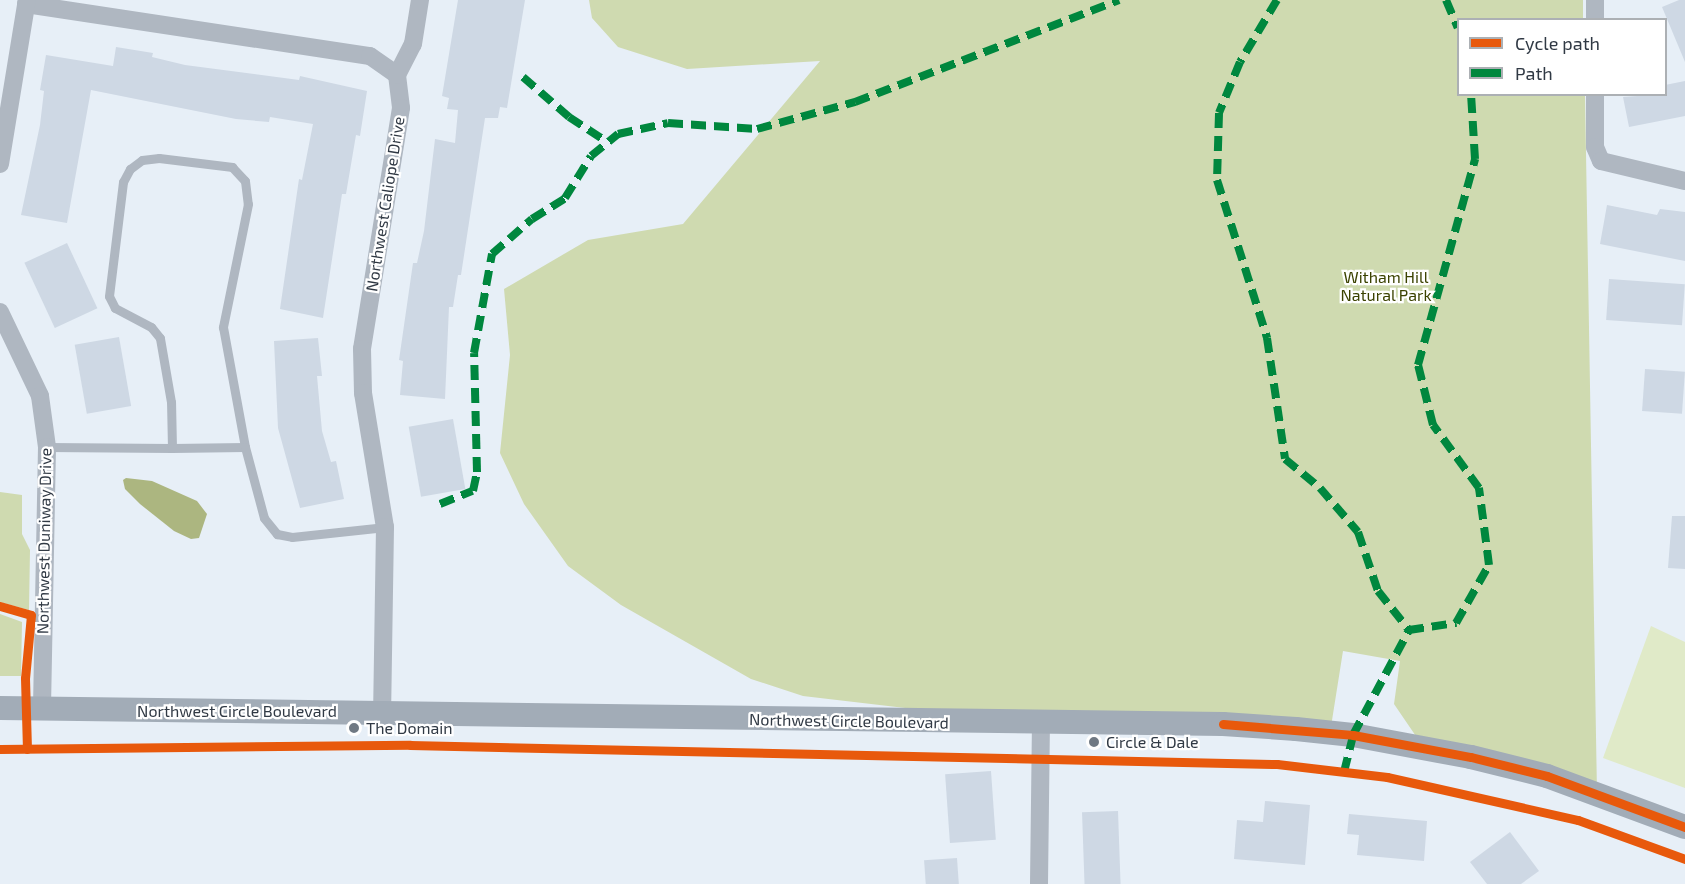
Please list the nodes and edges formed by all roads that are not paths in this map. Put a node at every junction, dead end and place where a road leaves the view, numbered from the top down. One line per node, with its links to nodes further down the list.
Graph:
1 (420, 0): 5 (street)
2 (1594, 0): 4 (street)
3 (26, 2): 5 (street); 7 (street)
4 (1595, 18)
5 (397, 75): 13 (street, Northwest Caliope Drive)
6 (1595, 96): 8 (street)
7 (0, 164)
8 (1685, 181)
9 (0, 312): 10 (street, Northwest Duniway Drive)
10 (47, 447): 12 (lane); 15 (street, Northwest Duniway Drive)
11 (245, 447): 12 (lane); 12 (lane); 13 (lane)
12 (172, 448)
13 (385, 527): 16 (street, Northwest Caliope Drive)
14 (0, 708): 15 (main road, Northwest Circle Boulevard)
15 (42, 708): 16 (main road, Northwest Circle Boulevard)
16 (382, 712): 17 (main road, Northwest Circle Boulevard)
17 (1041, 724): 18 (main road, Northwest Circle Boulevard); 19 (street)
18 (1685, 826)
19 (1039, 884)

